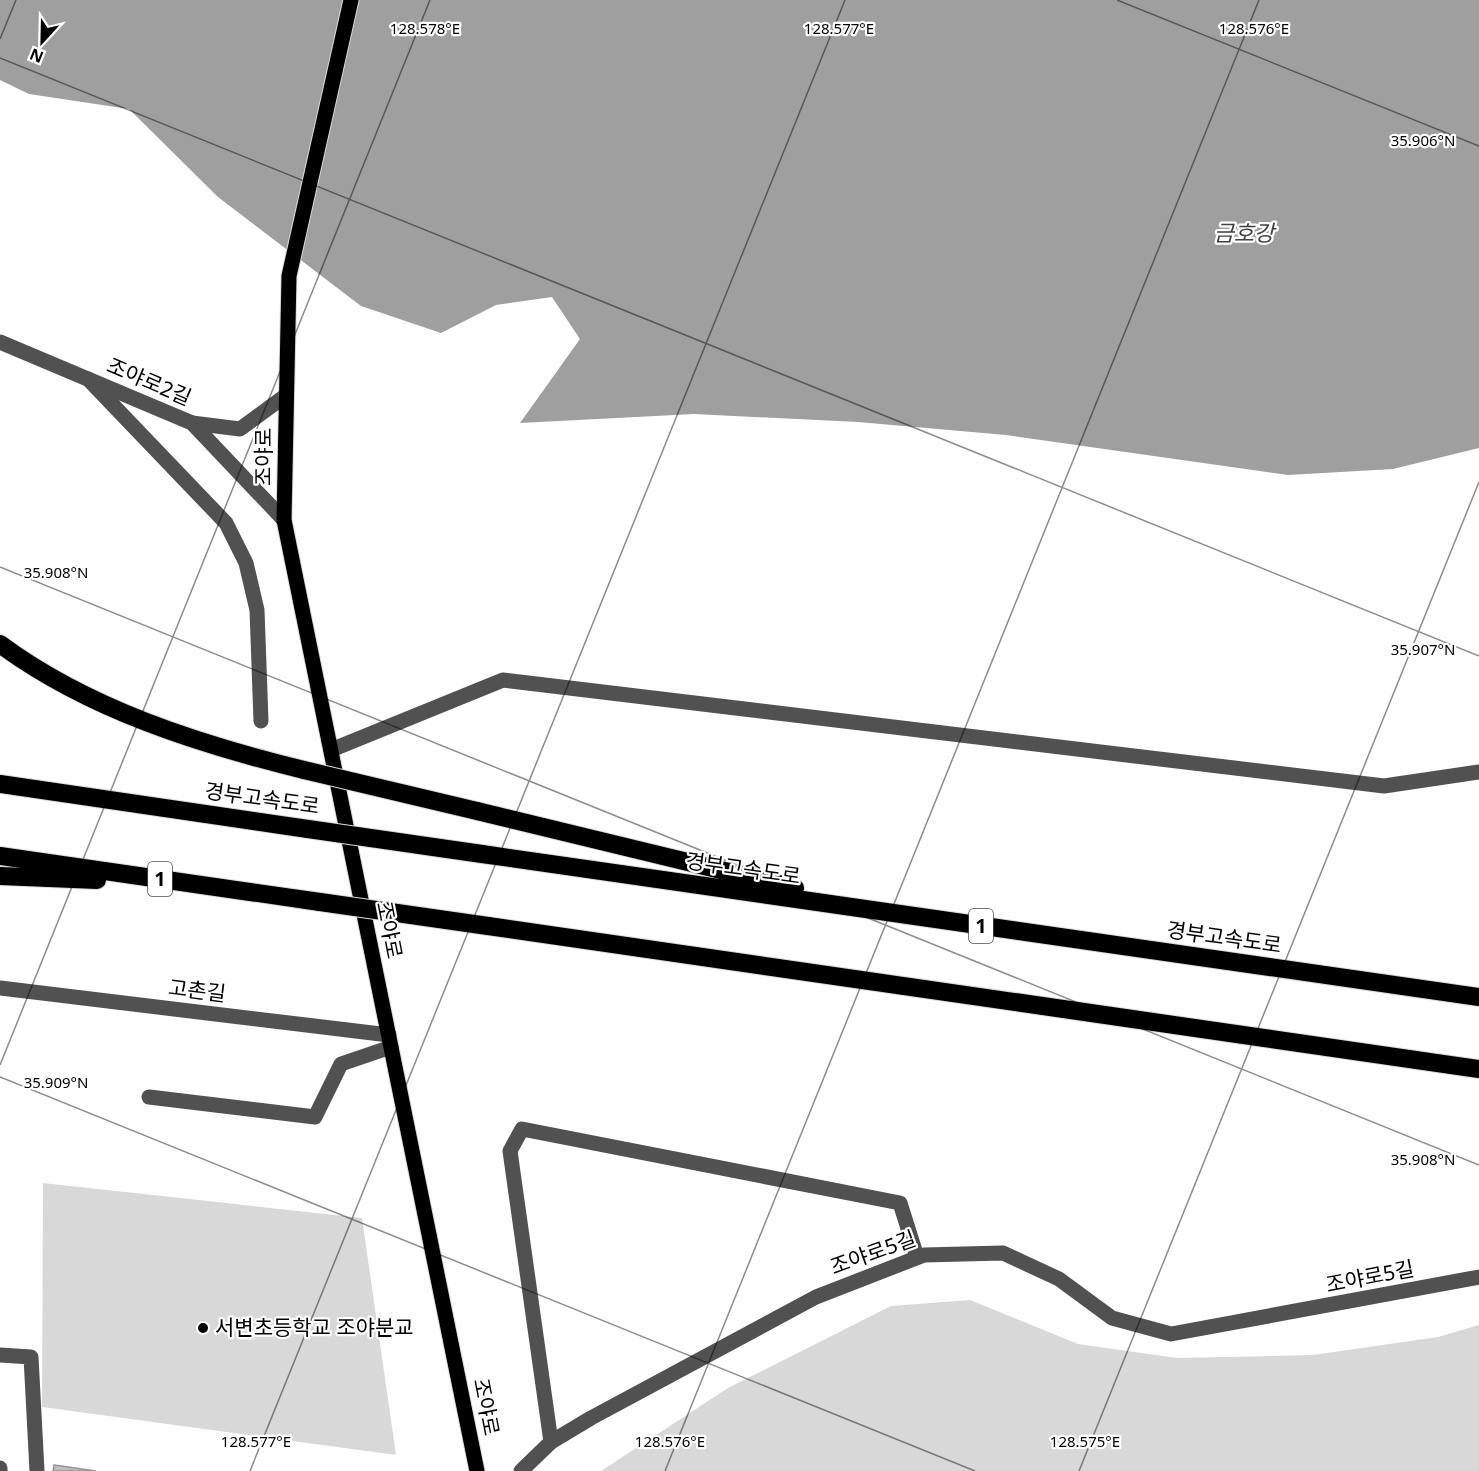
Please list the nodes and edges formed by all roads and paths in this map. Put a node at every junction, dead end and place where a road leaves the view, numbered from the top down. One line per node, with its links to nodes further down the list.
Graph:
1 (351, 0): 4 (main road, 조야로)
2 (0, 342): 3 (street, 조야로2길)
3 (88, 379): 5 (street, 조야로2길); 8 (street)
4 (285, 396): 5 (street); 6 (main road, 조야로)
5 (192, 423): 6 (street, 조야로2길)
6 (284, 520): 9 (main road, 조야로)
7 (0, 644): 15 (highway, bridge)
8 (261, 722)
9 (331, 750): 10 (street); 18 (main road, 조야로)
10 (1479, 772)
11 (0, 784): 15 (highway, 경부고속도로 / 1, bridge)
12 (0, 856): 14 (highway, 1)
13 (0, 876): 14 (highway)
14 (208, 886): 19 (highway, 1, bridge)
15 (901, 914): 17 (highway, 경부고속도로 / 1)
16 (0, 987): 18 (street, 고촌길)
17 (1479, 998)
18 (390, 1041): 20 (street); 26 (main road, 조야로)
19 (1479, 1069)
20 (148, 1097)
21 (916, 1257): 22 (street, 조야로5길); 24 (street, 조야로5길); 24 (street)
22 (1479, 1277)
23 (0, 1355): 25 (street)
24 (550, 1442): 27 (street, 조야로5길)
25 (37, 1471)
26 (477, 1471)
27 (520, 1471)

